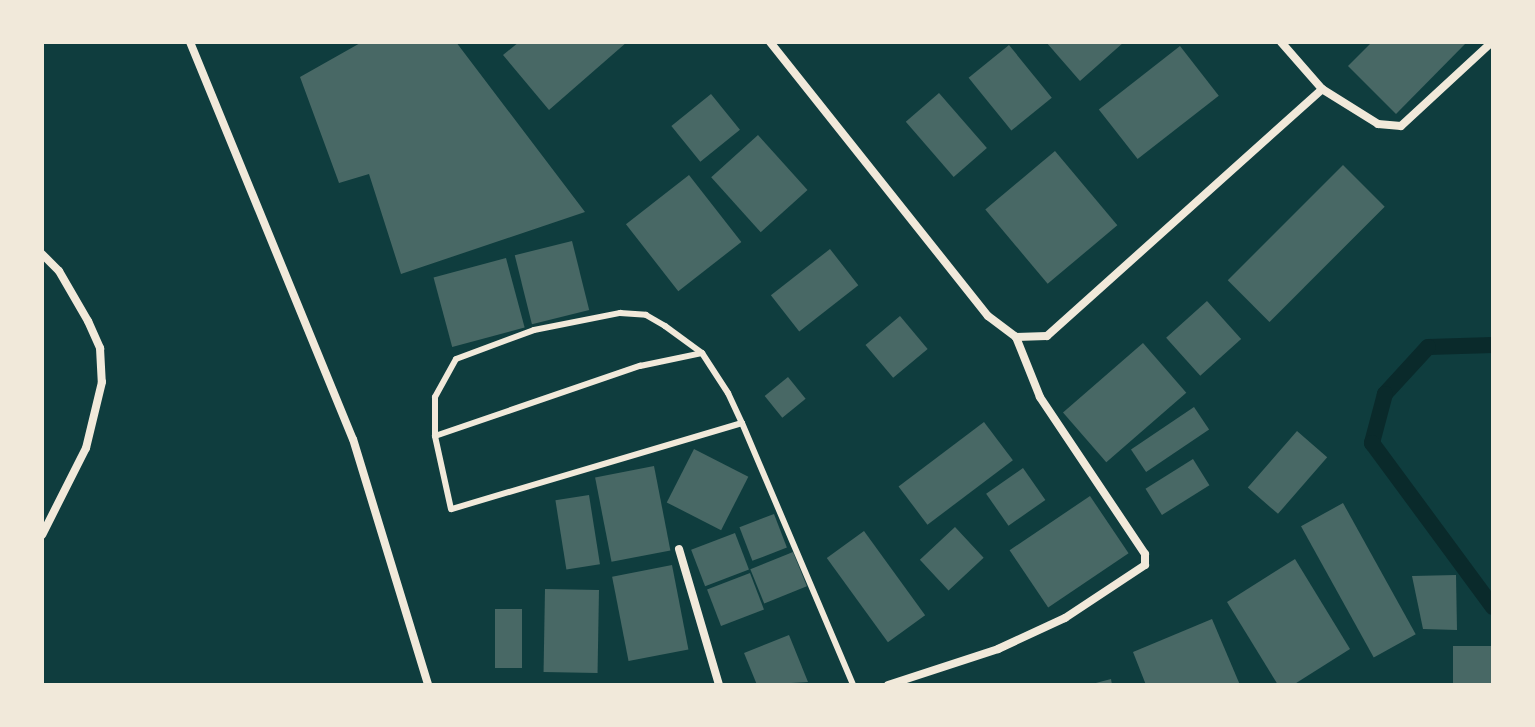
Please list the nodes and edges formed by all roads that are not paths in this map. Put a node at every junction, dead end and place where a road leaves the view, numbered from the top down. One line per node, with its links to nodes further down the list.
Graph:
1 (190, 42): 13 (street)
2 (770, 42): 7 (street)
3 (1281, 42): 5 (street)
4 (1492, 42): 5 (street)
5 (1322, 89): 7 (street)
6 (42, 254): 11 (street)
7 (1016, 337): 16 (street)
8 (702, 353): 9 (lane); 10 (lane); 10 (lane)
9 (742, 423): 10 (lane); 15 (lane)
10 (435, 436)
11 (42, 535)
12 (679, 549): 14 (street)
13 (428, 685)
14 (719, 685)
15 (853, 685)
16 (888, 685)

